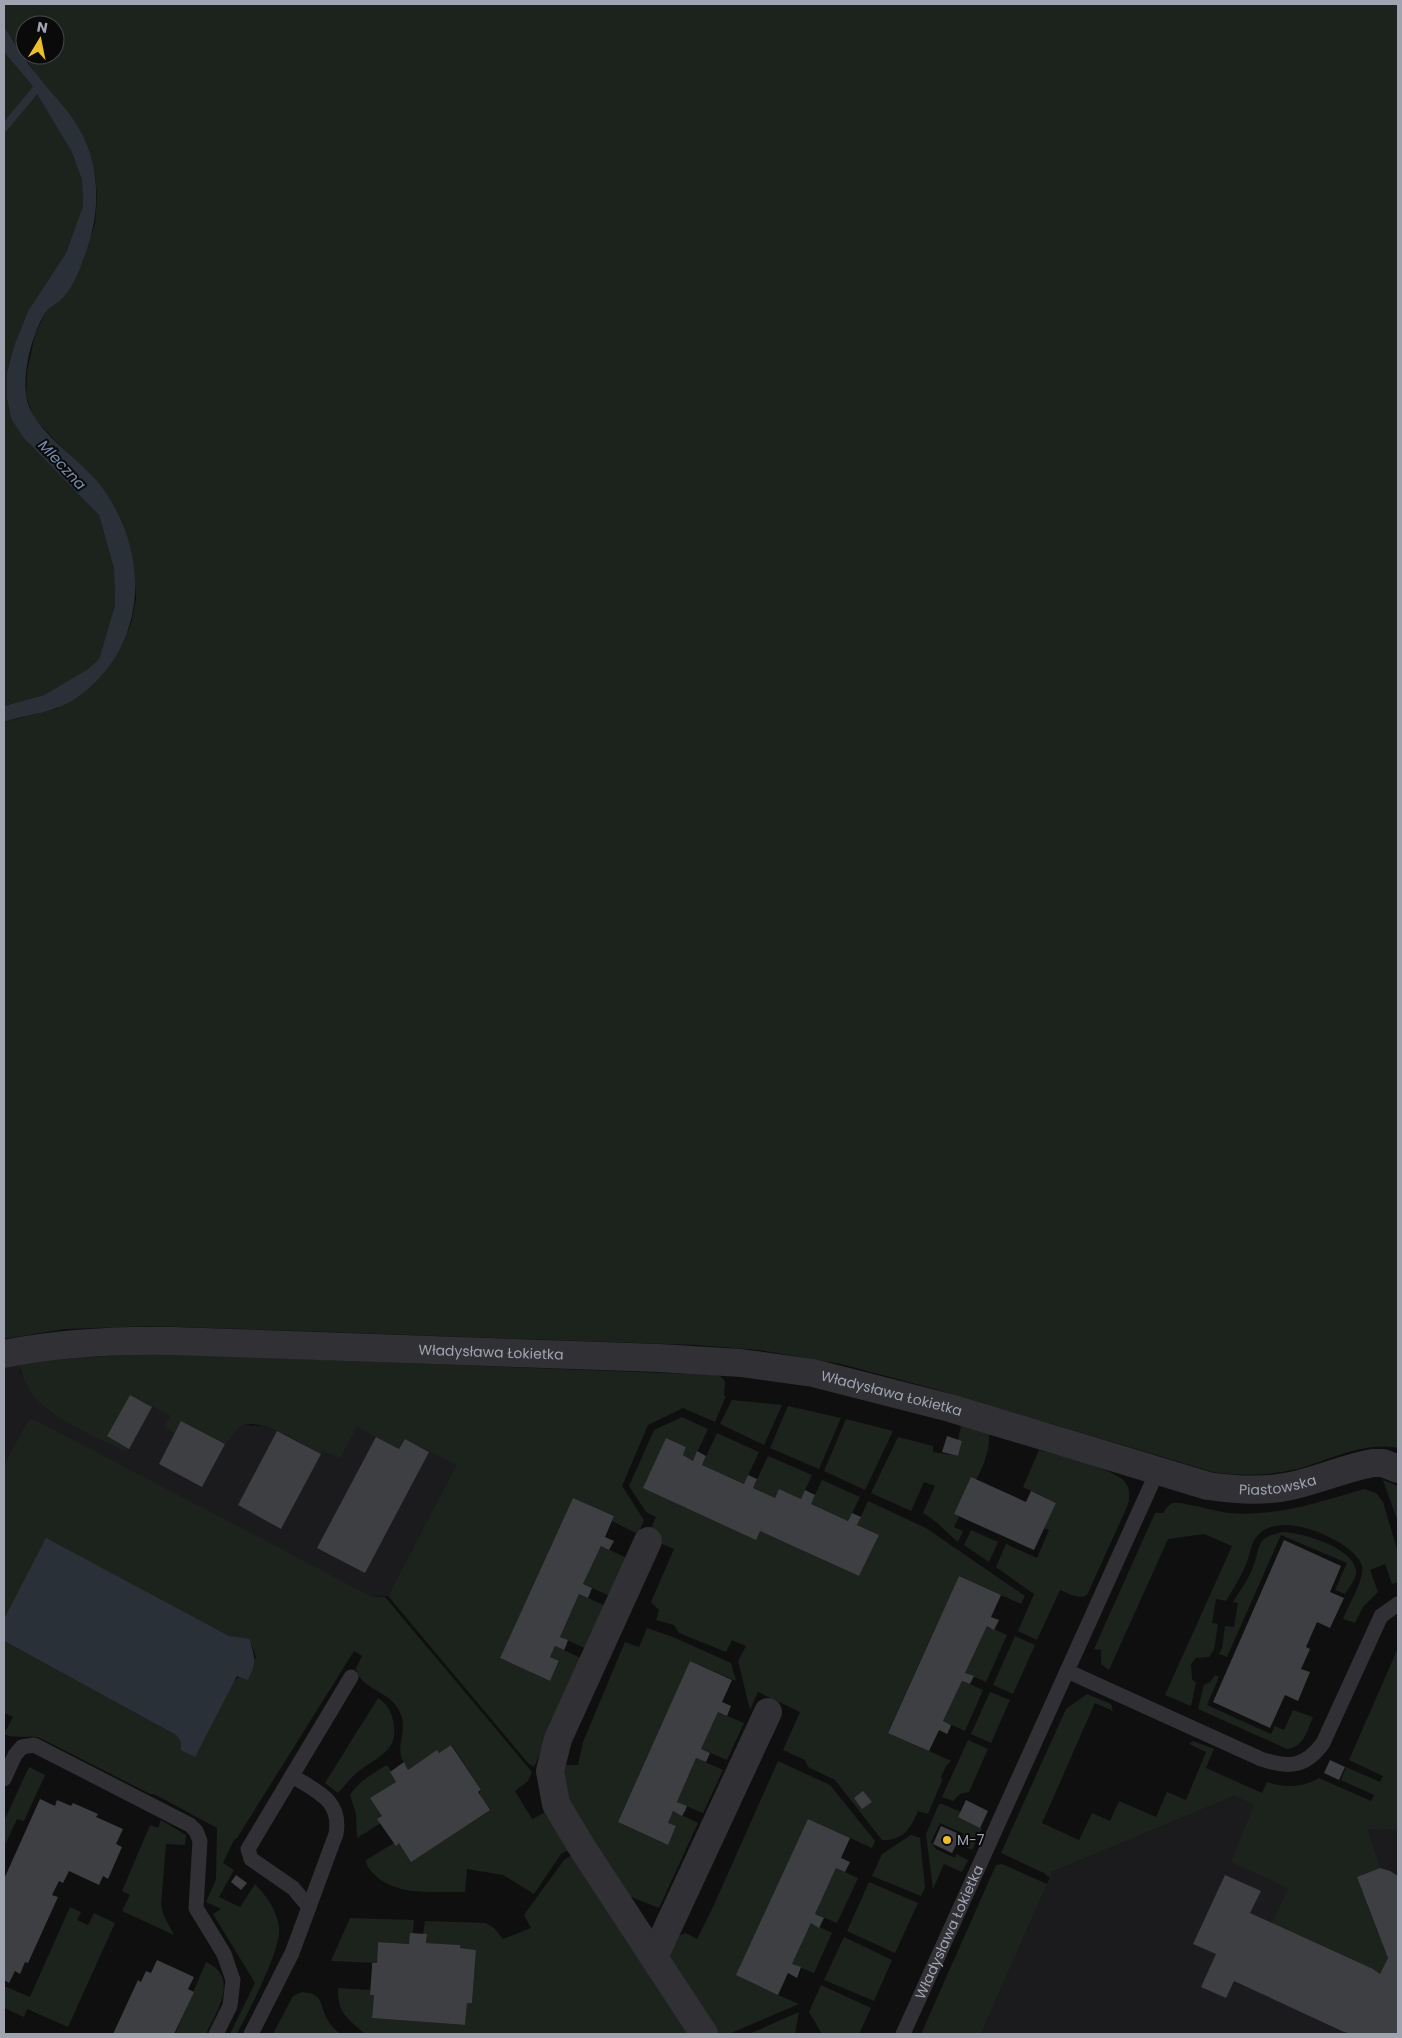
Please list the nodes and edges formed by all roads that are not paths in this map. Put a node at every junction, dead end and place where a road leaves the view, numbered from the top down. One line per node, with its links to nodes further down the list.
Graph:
1 (4, 1354): 3 (street, Władysława Łokietka)
2 (1398, 1468): 3 (street, Piastowska)
3 (1156, 1472): 6 (lane, Władysława Łokietka)
4 (648, 1541): 12 (street)
5 (1398, 1604): 6 (lane)
6 (1067, 1671): 16 (lane, Władysława Łokietka)
7 (351, 1677): 9 (lane)
8 (768, 1712): 12 (street)
9 (292, 1776): 11 (lane); 11 (lane)
10 (4, 1779): 13 (lane)
11 (309, 1907): 14 (lane)
12 (654, 1957): 15 (street)
13 (216, 2034)
14 (250, 2034)
15 (704, 2034)
16 (903, 2034)

